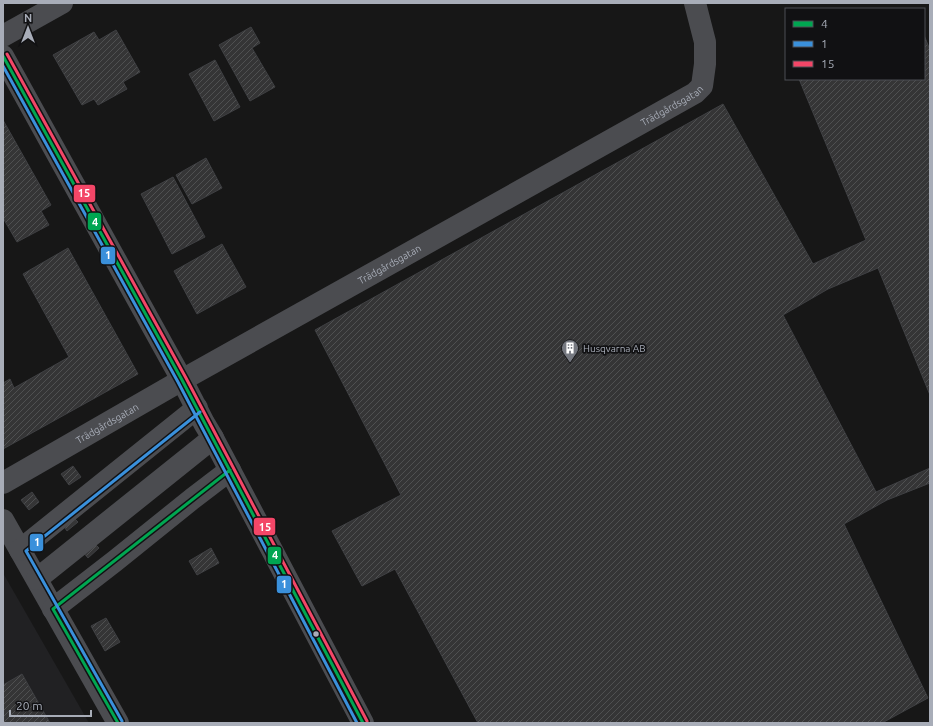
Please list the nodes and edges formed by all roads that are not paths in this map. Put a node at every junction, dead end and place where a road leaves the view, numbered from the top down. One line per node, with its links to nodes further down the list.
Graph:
1 (62, 3): 3 (street)
2 (696, 3): 5 (street, Trädgårdsgatan)
3 (3, 36)
4 (5, 64): 5 (street)
5 (182, 380): 6 (street); 9 (street, Trädgårdsgatan)
6 (197, 408): 7 (street); 11 (street)
7 (213, 438): 8 (street); 12 (street)
8 (230, 470): 13 (street); 15 (street)
9 (3, 483)
10 (3, 520): 11 (street)
11 (20, 550): 12 (street)
12 (36, 579): 13 (street)
13 (53, 609): 14 (street)
14 (118, 723)
15 (363, 723)

